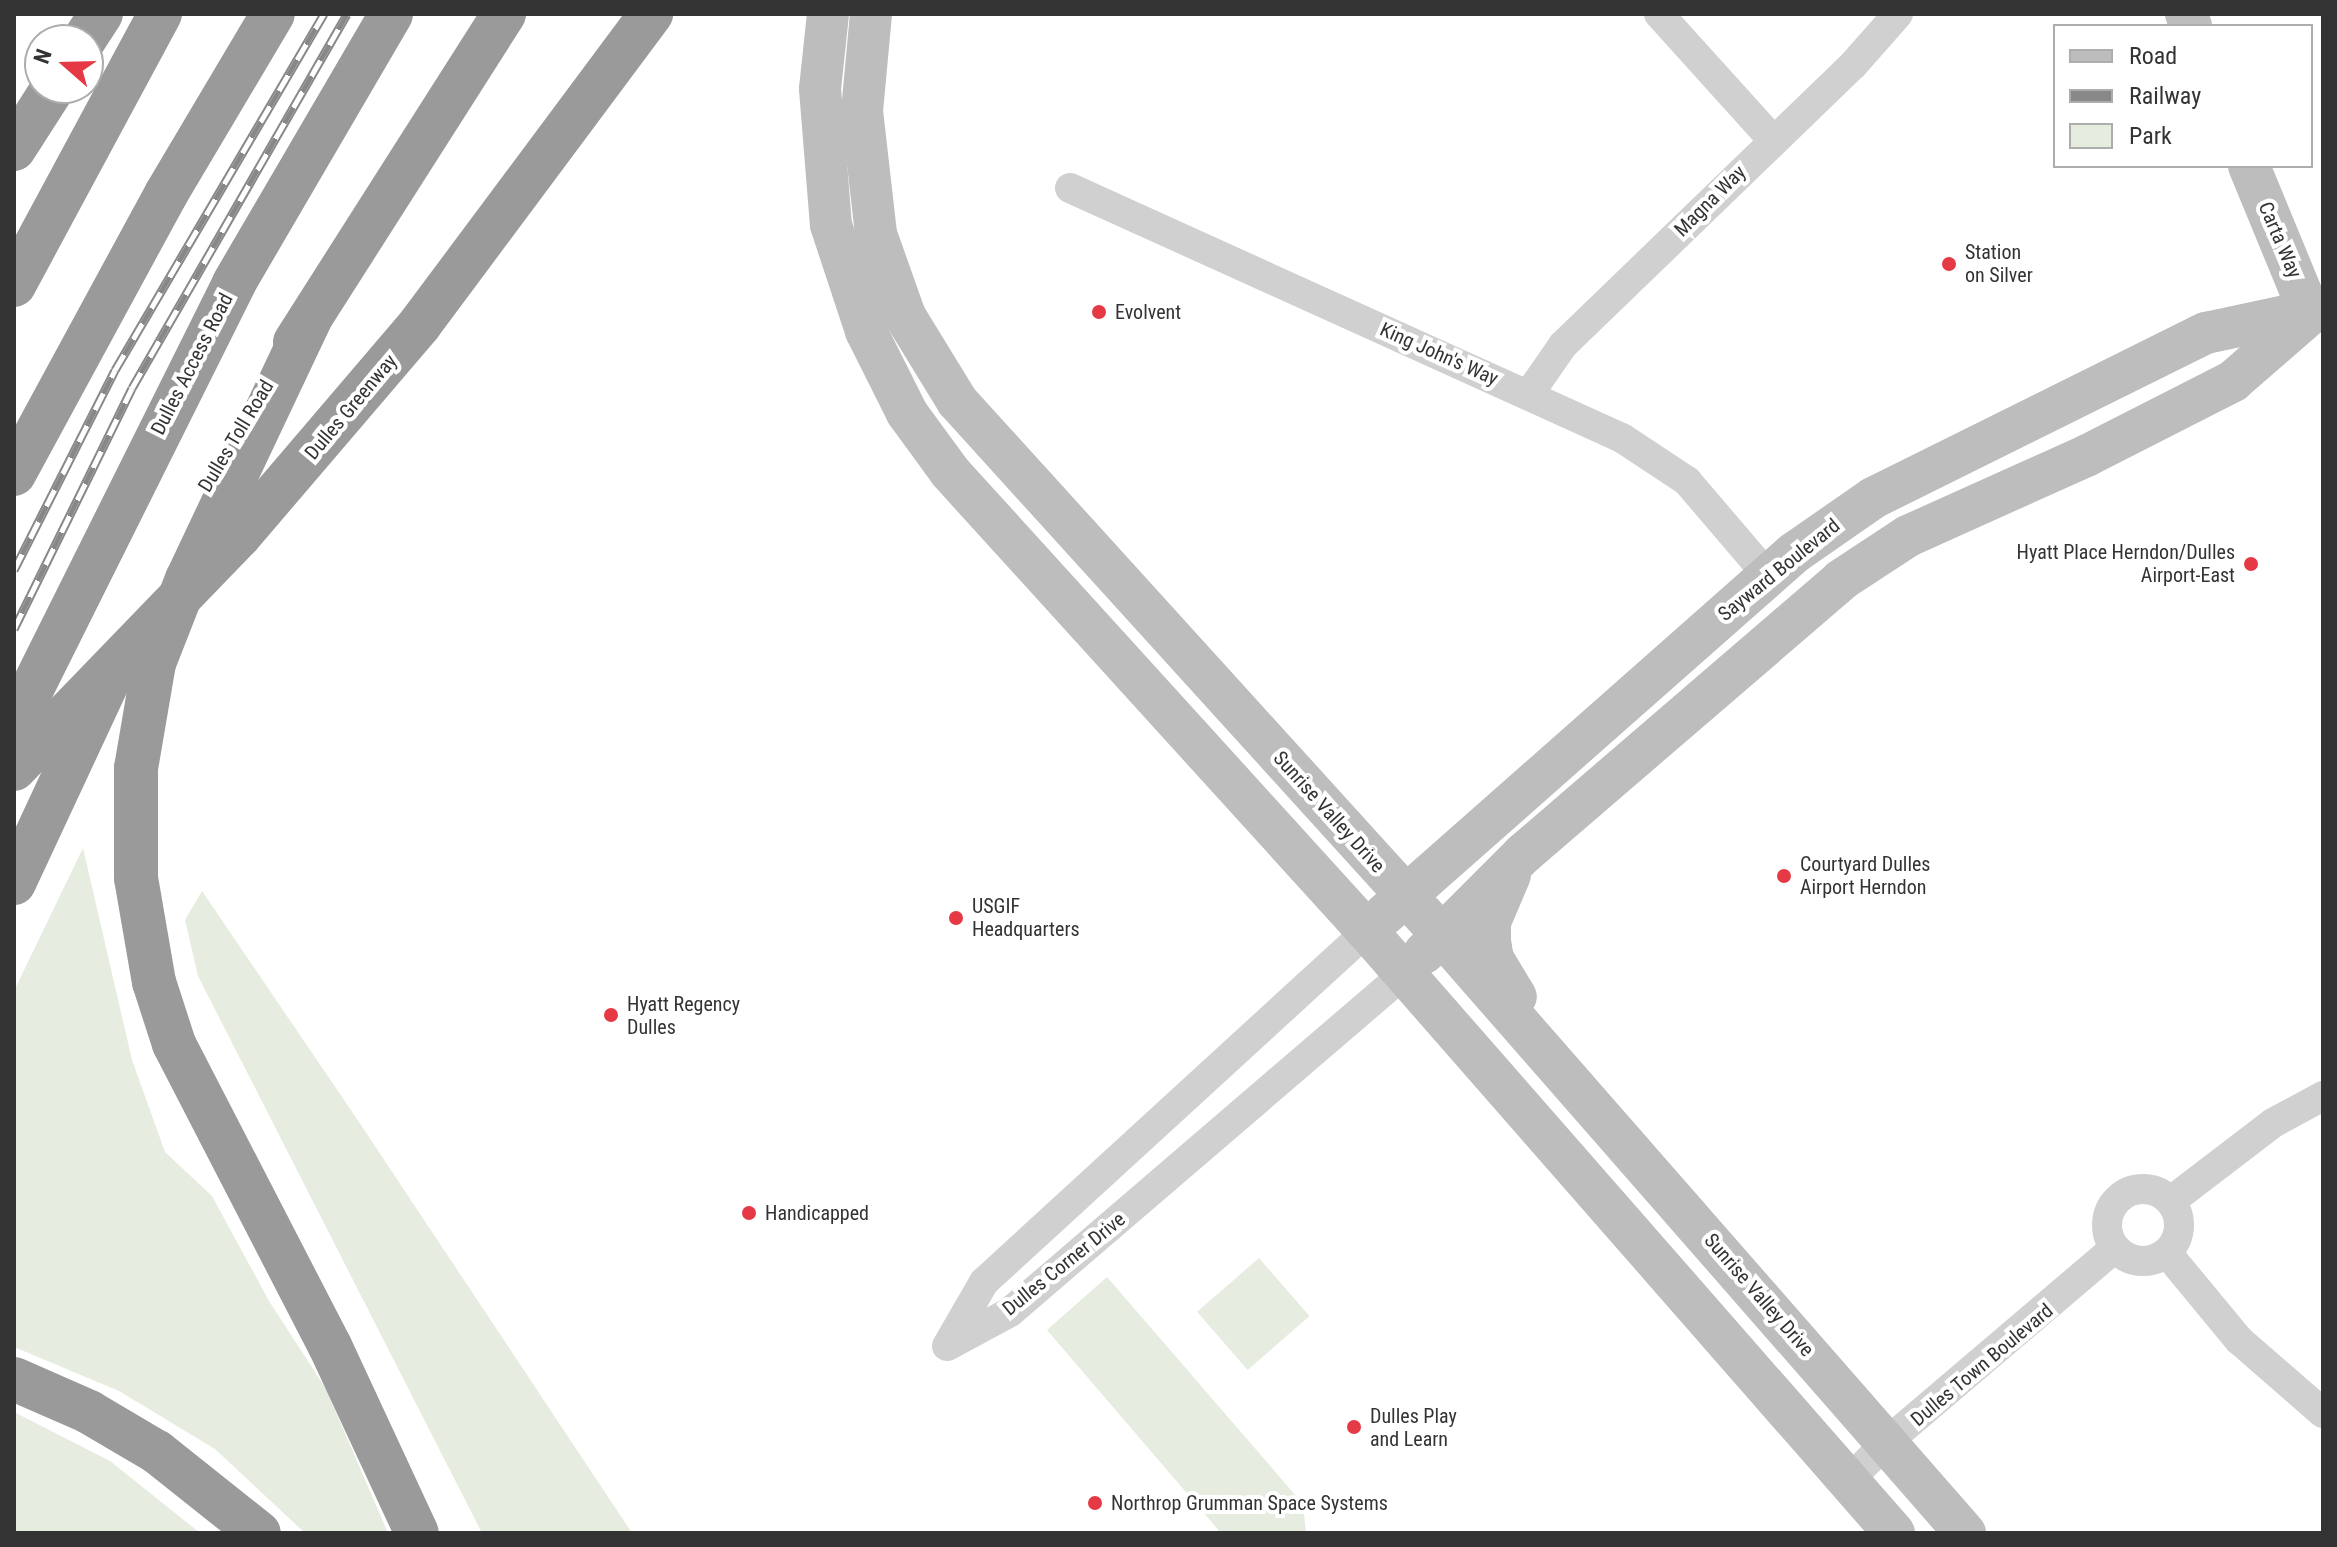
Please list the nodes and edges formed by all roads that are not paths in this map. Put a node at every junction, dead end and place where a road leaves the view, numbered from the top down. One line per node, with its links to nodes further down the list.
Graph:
1 (160, 14): 15 (highway)
2 (273, 14): 19 (highway)
3 (391, 14): 21 (highway, Dulles Access Road)
4 (504, 14): 17 (highway, Dulles Toll Road)
5 (651, 14): 22 (highway, Dulles Greenway, bridge)
6 (828, 14): 26 (main road)
7 (871, 14): 25 (main road, Sunrise Valley Drive)
8 (1659, 14): 11 (street)
9 (1898, 14): 11 (street, Magna Way)
10 (43, 104): 12 (highway)
11 (1772, 139): 18 (street, Magna Way)
12 (14, 149)
13 (2250, 168): 16 (main road, Carta Way)
14 (1070, 188): 18 (street, King John's Way)
15 (14, 285)
16 (2317, 311): 20 (main road, Sayward Boulevard); 23 (main road)
17 (310, 319): 24 (highway, Dulles Toll Road); 39 (highway)
18 (1529, 394): 20 (street, King John's Way)
19 (14, 474)
20 (1768, 576): 25 (main road, Sayward Boulevard)
21 (14, 725)
22 (14, 769)
23 (1523, 854): 27 (main road); 29 (main road)
24 (14, 883)
25 (1405, 895): 26 (main road, Sayward Boulevard); 27 (main road, Sunrise Valley Drive)
26 (1367, 931): 28 (main road); 28 (street, Dulles Corner Drive)
27 (1441, 934): 28 (main road); 29 (main road, Sunrise Valley Drive)
28 (1405, 973): 37 (main road)
29 (1583, 1094): 36 (main road, Sunrise Valley Drive)
30 (2323, 1096): 31 (street)
31 (2171, 1201): 32 (street); 33 (street)
32 (2115, 1248): 33 (street); 36 (street, Dulles Town Boulevard)
33 (2167, 1253): 35 (street)
34 (14, 1379): 38 (highway)
35 (2323, 1413)
36 (1888, 1441): 37 (street, Dulles Town Boulevard); 41 (main road, Sunrise Valley Drive)
37 (1848, 1481): 40 (main road)
38 (259, 1533)
39 (417, 1533)
40 (1894, 1533)
41 (1965, 1533)

